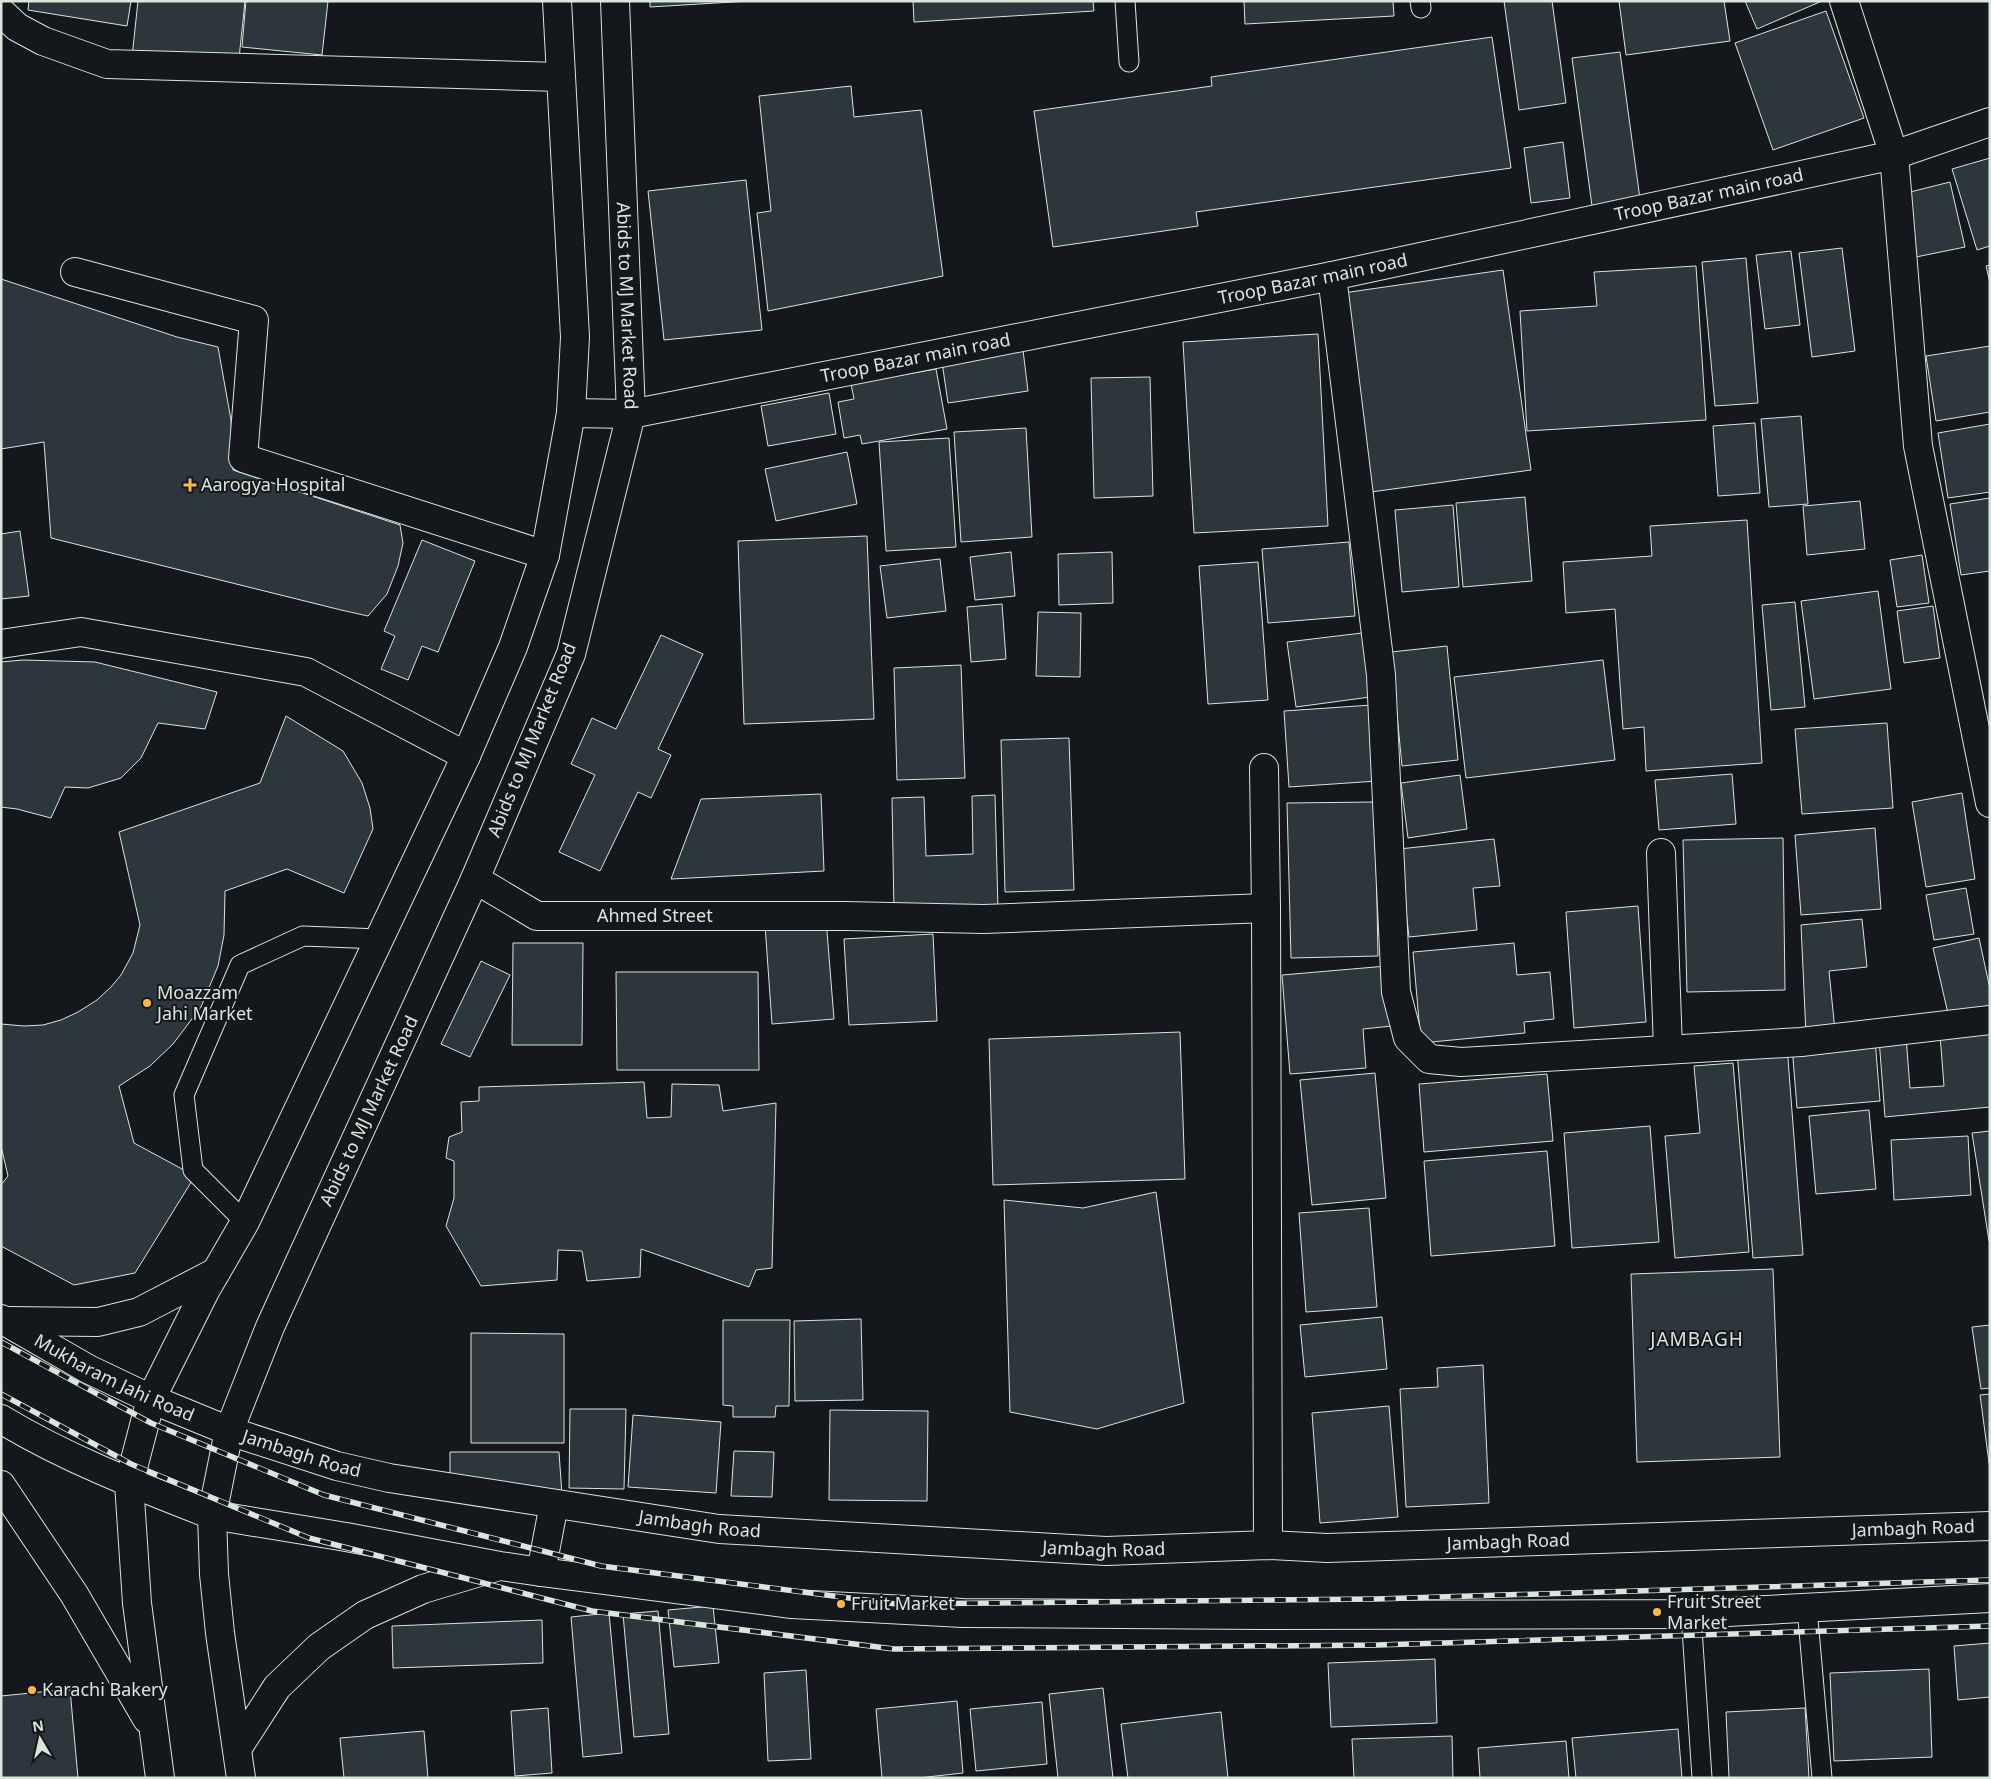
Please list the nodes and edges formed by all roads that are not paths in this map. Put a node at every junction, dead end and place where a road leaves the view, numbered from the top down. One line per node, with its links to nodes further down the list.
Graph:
1 (557, 1): 7 (main road)
2 (615, 1): 13 (main road, Abids to MJ Market Road)
3 (1124, 1): 6 (lane)
4 (1844, 1): 9 (main road)
5 (1, 12): 7 (main road)
6 (1130, 62)
7 (560, 77): 12 (main road)
8 (1990, 122): 9 (main road, Troop Bazar main road)
9 (1894, 155): 11 (main road, Troop Bazar main road); 18 (main road)
10 (75, 272): 14 (main road)
11 (1332, 276): 13 (main road, Troop Bazar main road); 24 (main road)
12 (571, 413): 13 (main road, Troop Bazar main road); 14 (main road)
13 (631, 414): 20 (main road, Abids to MJ Market Road)
14 (544, 555): 16 (main road)
15 (1, 644): 16 (main road)
16 (466, 756): 22 (main road)
17 (1264, 768): 21 (main road)
18 (1990, 804)
19 (1661, 853): 24 (main road)
20 (475, 879): 21 (main road, Ahmed Street); 30 (main road, Abids to MJ Market Road)
21 (1266, 908): 36 (main road)
22 (379, 939): 25 (main road); 25 (lane)
23 (1990, 1020): 24 (main road)
24 (1668, 1049)
25 (245, 1222): 26 (main road)
26 (216, 1272): 27 (main road); 28 (main road)
27 (3, 1320): 28 (main road, Mukharam Jahi Road)
28 (151, 1399): 30 (main road, Mukharam Jahi Road); 31 (main road)
29 (1, 1419): 31 (main road)
30 (228, 1431): 33 (main road, Jambagh Road); 34 (main road, Abids to MJ Market Road)
31 (129, 1483): 34 (main road); 42 (main road)
32 (1, 1485): 42 (main road)
33 (554, 1504): 36 (main road, Jambagh Road); 38 (main road)
34 (212, 1514): 37 (main road); 43 (main road, Abids to MJ Market Road)
35 (1990, 1526): 36 (main road, Jambagh Road)
36 (1268, 1545)
37 (500, 1566): 38 (main road); 43 (main road)
38 (542, 1572): 41 (main road)
39 (1990, 1598): 40 (main road)
40 (1807, 1608): 41 (main road); 47 (lane)
41 (1691, 1614): 46 (lane)
42 (154, 1731): 44 (main road)
43 (237, 1749): 45 (main road, Abids to MJ Market Road)
44 (160, 1778)
45 (241, 1778)
46 (1702, 1778)
47 (1822, 1778)

